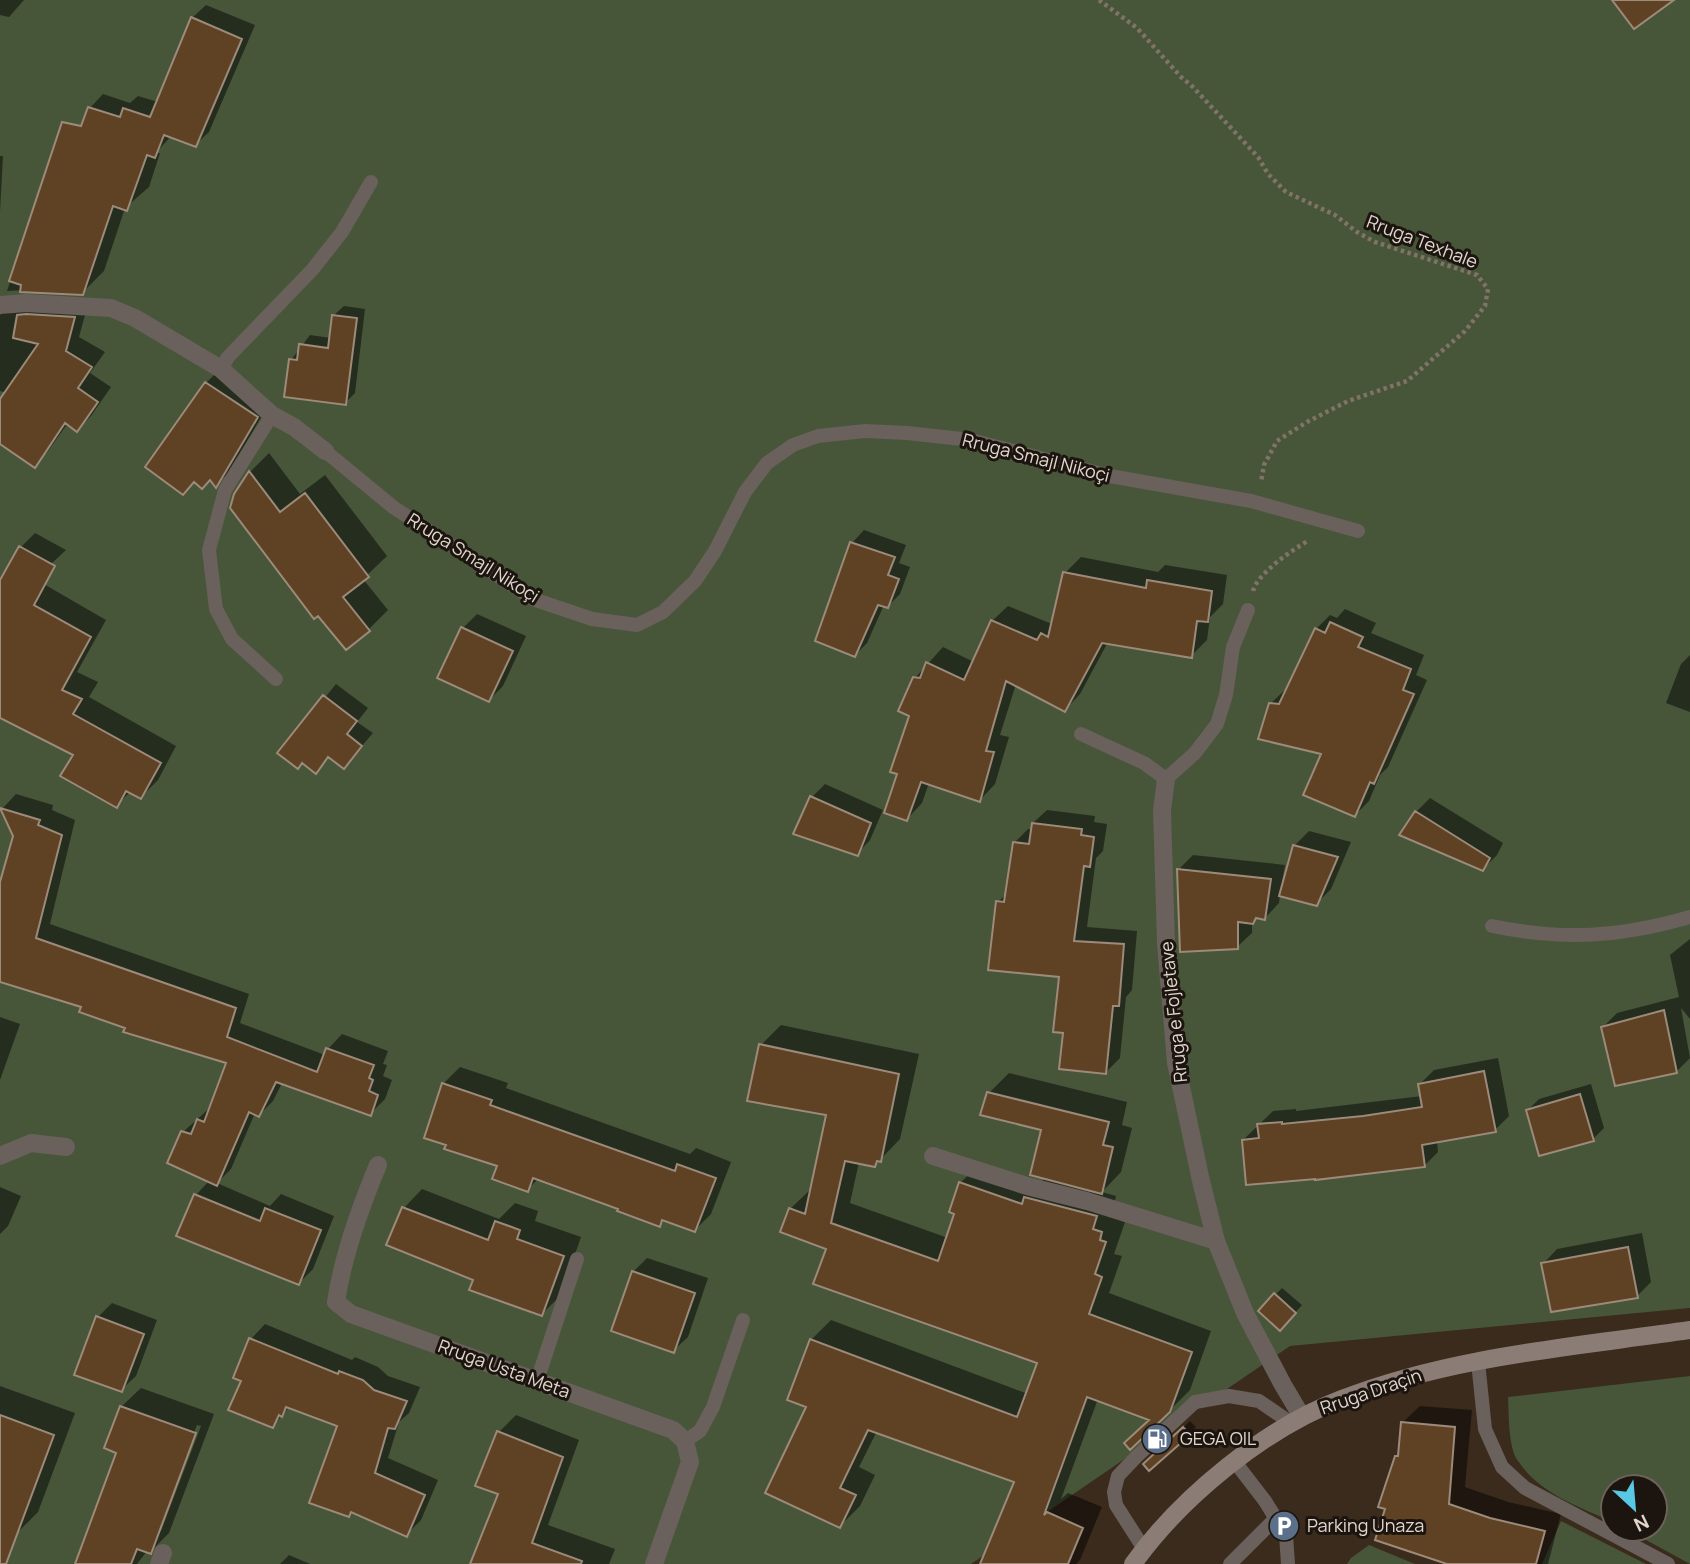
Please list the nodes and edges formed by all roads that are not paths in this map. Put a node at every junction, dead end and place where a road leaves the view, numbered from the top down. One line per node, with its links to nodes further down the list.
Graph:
1 (371, 182): 3 (lane)
2 (0, 305): 3 (street, Rruga Smajl Nikoçi)
3 (220, 369): 4 (street, Rruga Smajl Nikoçi)
4 (272, 415): 5 (street, Rruga Smajl Nikoçi); 8 (lane)
5 (325, 451): 6 (lane, Rruga Smajl Nikoçi)
6 (1358, 531)
7 (1248, 610): 10 (lane)
8 (276, 680)
9 (1080, 734): 10 (lane)
10 (1166, 779): 17 (street, Rruga e Fojletave)
11 (1690, 917): 12 (lane)
12 (1492, 926)
13 (66, 1147): 14 (street)
14 (0, 1156)
15 (933, 1156): 17 (street)
16 (378, 1165): 22 (street, Rruga Usta Meta)
17 (1216, 1241): 23 (street, Rruga e Fojletave)
18 (577, 1259): 22 (lane)
19 (743, 1320): 24 (lane)
20 (1690, 1330): 21 (main road, Rruga Draçin)
21 (1478, 1362): 23 (main road, Rruga Draçin); 32 (lane)
22 (537, 1381): 24 (street, Rruga Usta Meta)
23 (1296, 1420): 25 (main road, Rruga Draçin); 27 (lane)
24 (685, 1441): 28 (street)
25 (1235, 1462): 26 (lane); 27 (main road, Rruga Draçin)
26 (1276, 1518): 30 (lane); 31 (lane)
27 (1143, 1549): 29 (main road, Rruga Draçin)
28 (654, 1564)
29 (1133, 1564)
30 (1230, 1564)
31 (1288, 1564)
32 (1668, 1564)

